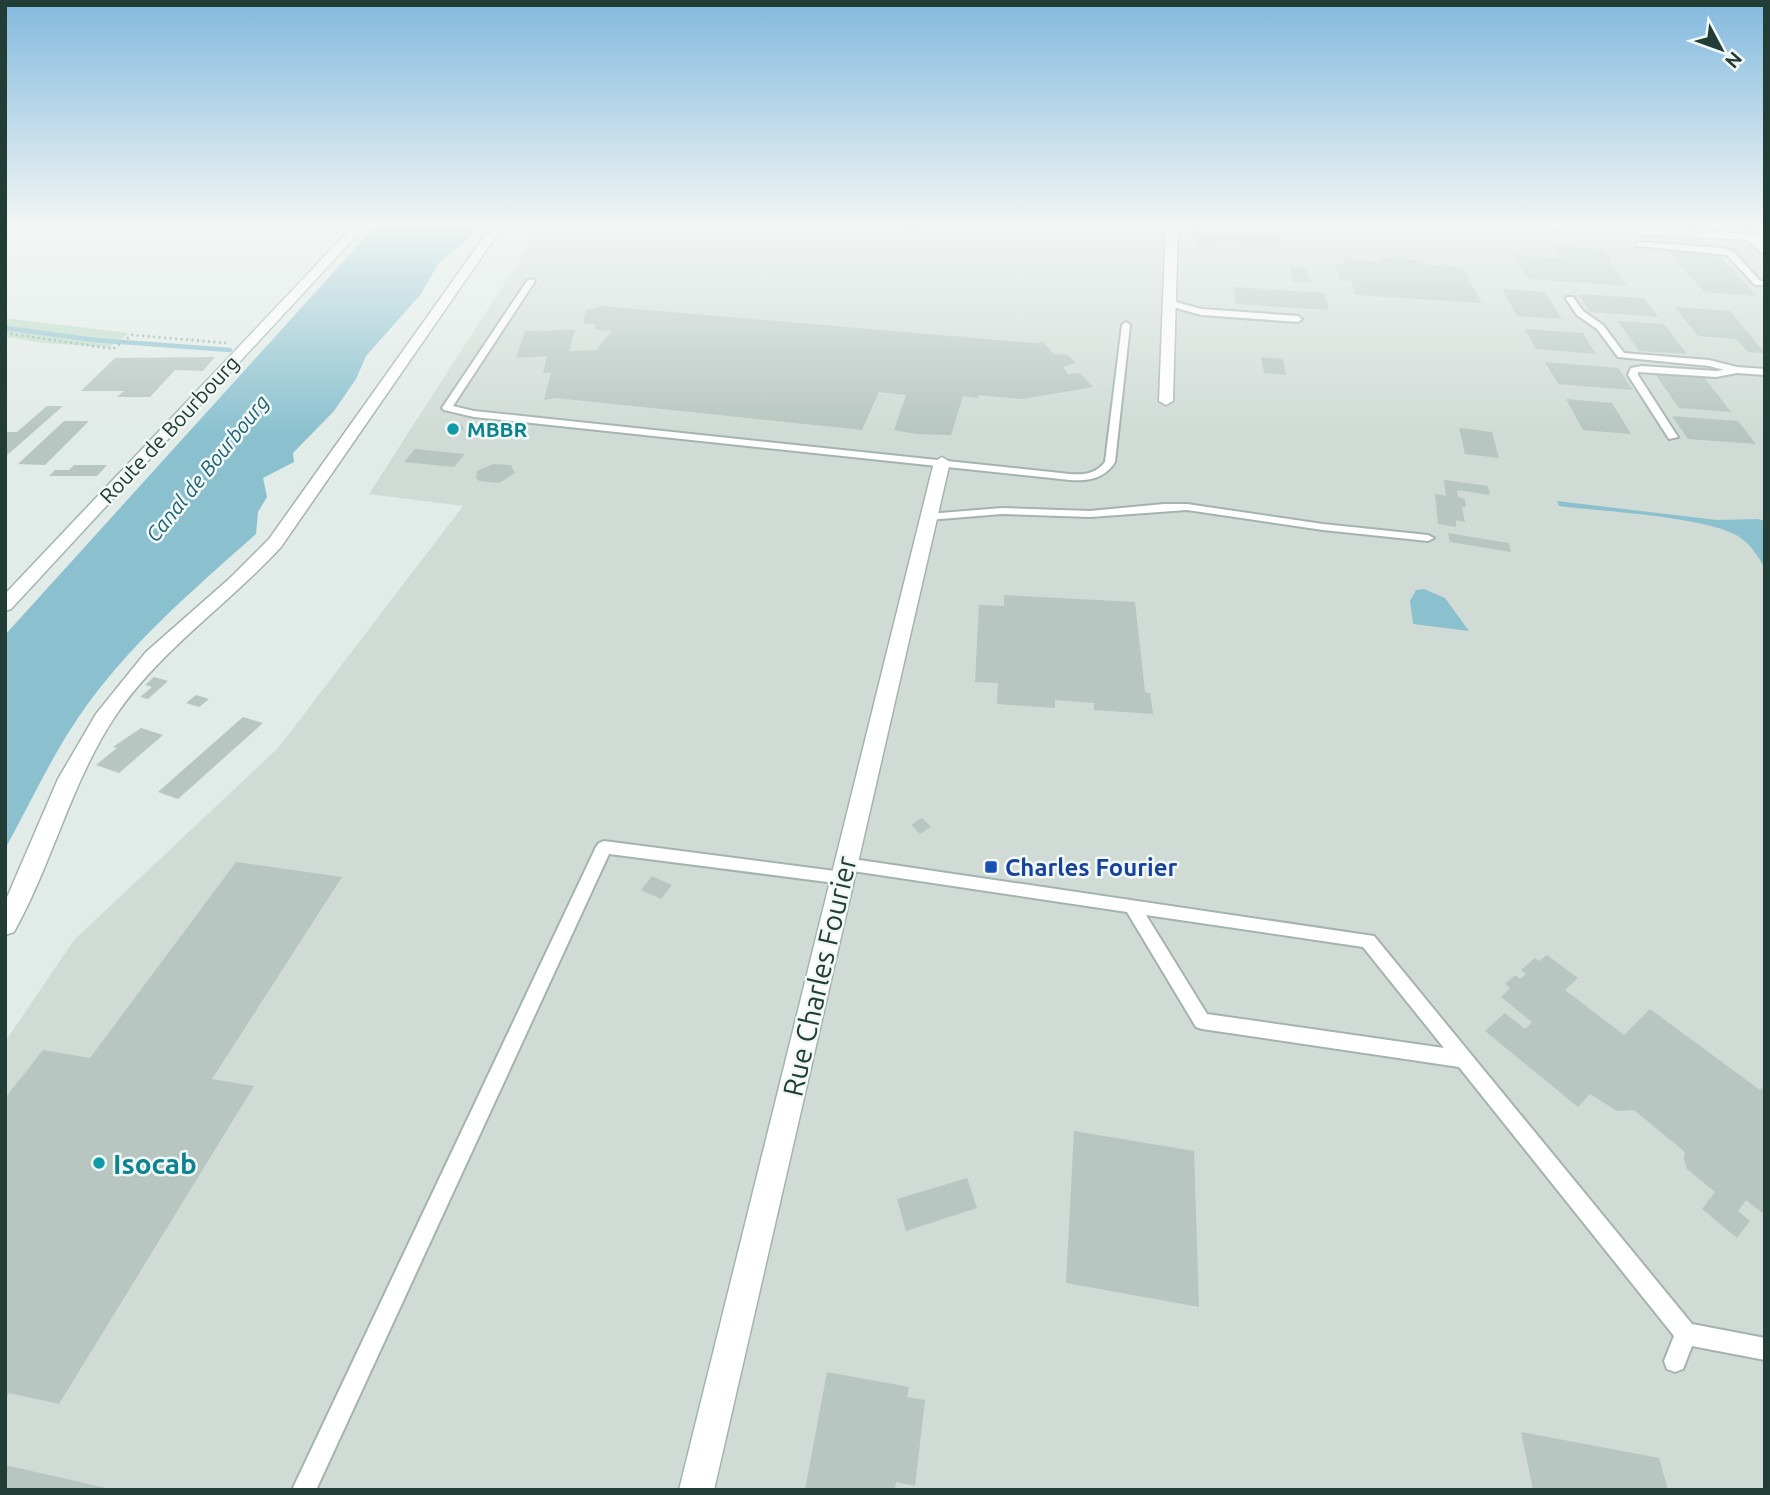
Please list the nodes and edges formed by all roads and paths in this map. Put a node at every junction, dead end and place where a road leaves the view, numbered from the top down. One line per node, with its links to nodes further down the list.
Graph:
1 (297, 293): 10 (street, Route de Bourbourg)
2 (450, 293): 21 (street)
3 (523, 293): 15 (lane)
4 (1169, 293): 6 (street)
5 (1570, 299): 11 (lane)
6 (1169, 303): 7 (lane); 13 (street)
7 (1298, 319)
8 (1126, 325): 15 (lane)
9 (5, 334): 10 (path)
10 (249, 344): 18 (street, Route de Bourbourg)
11 (1737, 370): 12 (lane); 14 (lane)
12 (1765, 372)
13 (1166, 401)
14 (1673, 437)
15 (942, 462): 16 (street, Rue Charles Fourier)
16 (928, 517): 17 (lane); 19 (street, Rue Charles Fourier)
17 (1428, 538)
18 (5, 605)
19 (844, 871): 20 (lane); 26 (lane); 27 (street, Rue Charles Fourier)
20 (1132, 906): 22 (lane); 22 (lane)
21 (5, 925)
22 (1462, 1059): 23 (lane)
23 (1686, 1334): 24 (lane); 25 (lane)
24 (1765, 1349)
25 (1675, 1361)
26 (304, 1490)
27 (696, 1490)

